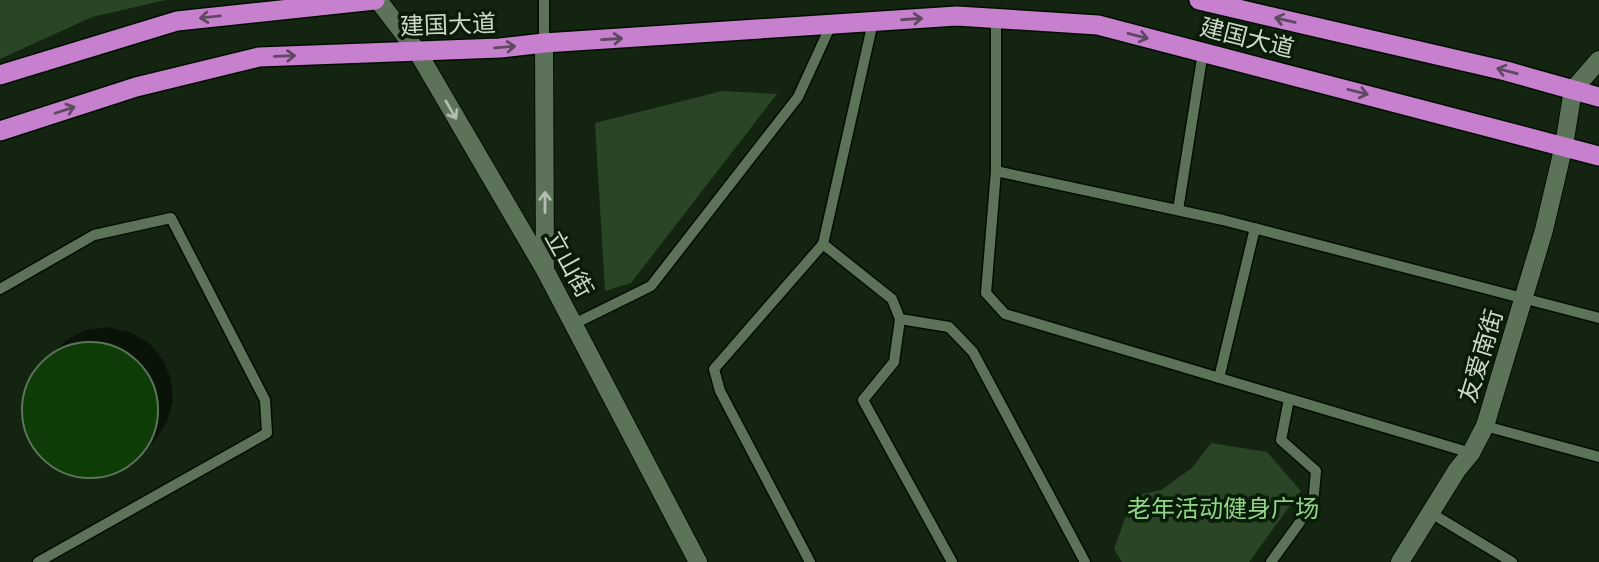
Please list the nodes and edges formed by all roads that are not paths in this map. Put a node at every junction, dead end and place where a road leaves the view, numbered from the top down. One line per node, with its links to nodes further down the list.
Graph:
1 (377, 0): 8 (street, 立山街); 11 (highway, 建国大道, one-way to 11)
2 (544, 0): 7 (lane)
3 (1199, 0): 12 (highway, 建国大道, one-way to 3)
4 (996, 19): 5 (highway, 建国大道, one-way to 4); 9 (highway, 建国大道, one-way to 9); 17 (lane)
5 (873, 22): 6 (highway, 建国大道); 20 (lane)
6 (831, 25): 7 (highway, 建国大道, one-way to 6); 26 (lane)
7 (544, 43): 8 (highway, 建国大道, one-way to 7); 21 (street, one-way to 7)
8 (417, 51): 14 (highway, 建国大道, one-way to 8); 21 (street, 立山街, one-way to 21)
9 (1203, 52): 15 (highway, 建国大道, one-way to 15); 18 (lane)
10 (1599, 60): 12 (street)
11 (0, 75)
12 (1573, 90): 13 (highway, 建国大道); 15 (street, 友爱南街)
13 (1599, 97)
14 (0, 131)
15 (1563, 145): 16 (highway, 建国大道); 23 (street, 友爱南街)
16 (1599, 156)
17 (996, 171): 18 (lane); 27 (lane)
18 (1178, 210): 19 (lane)
19 (1255, 228): 23 (lane); 27 (lane)
20 (823, 244): 25 (lane); 35 (lane)
21 (545, 270): 26 (street, 立山街)
22 (0, 289): 33 (lane)
23 (1524, 298): 24 (lane); 29 (street, 友爱南街)
24 (1599, 318)
25 (900, 319): 36 (lane); 37 (lane)
26 (574, 324): 34 (street, 立山街)
27 (1219, 378): 28 (lane)
28 (1289, 399): 30 (lane); 38 (lane)
29 (1485, 426): 30 (street, 友爱南街); 31 (lane)
30 (1471, 453): 32 (street, 友爱南街)
31 (1599, 457)
32 (1431, 513): 39 (street, 友爱南街); 40 (lane)
33 (38, 562)
34 (698, 562)
35 (810, 562)
36 (952, 562)
37 (1086, 562)
38 (1271, 562)
39 (1400, 562)
40 (1512, 562)

